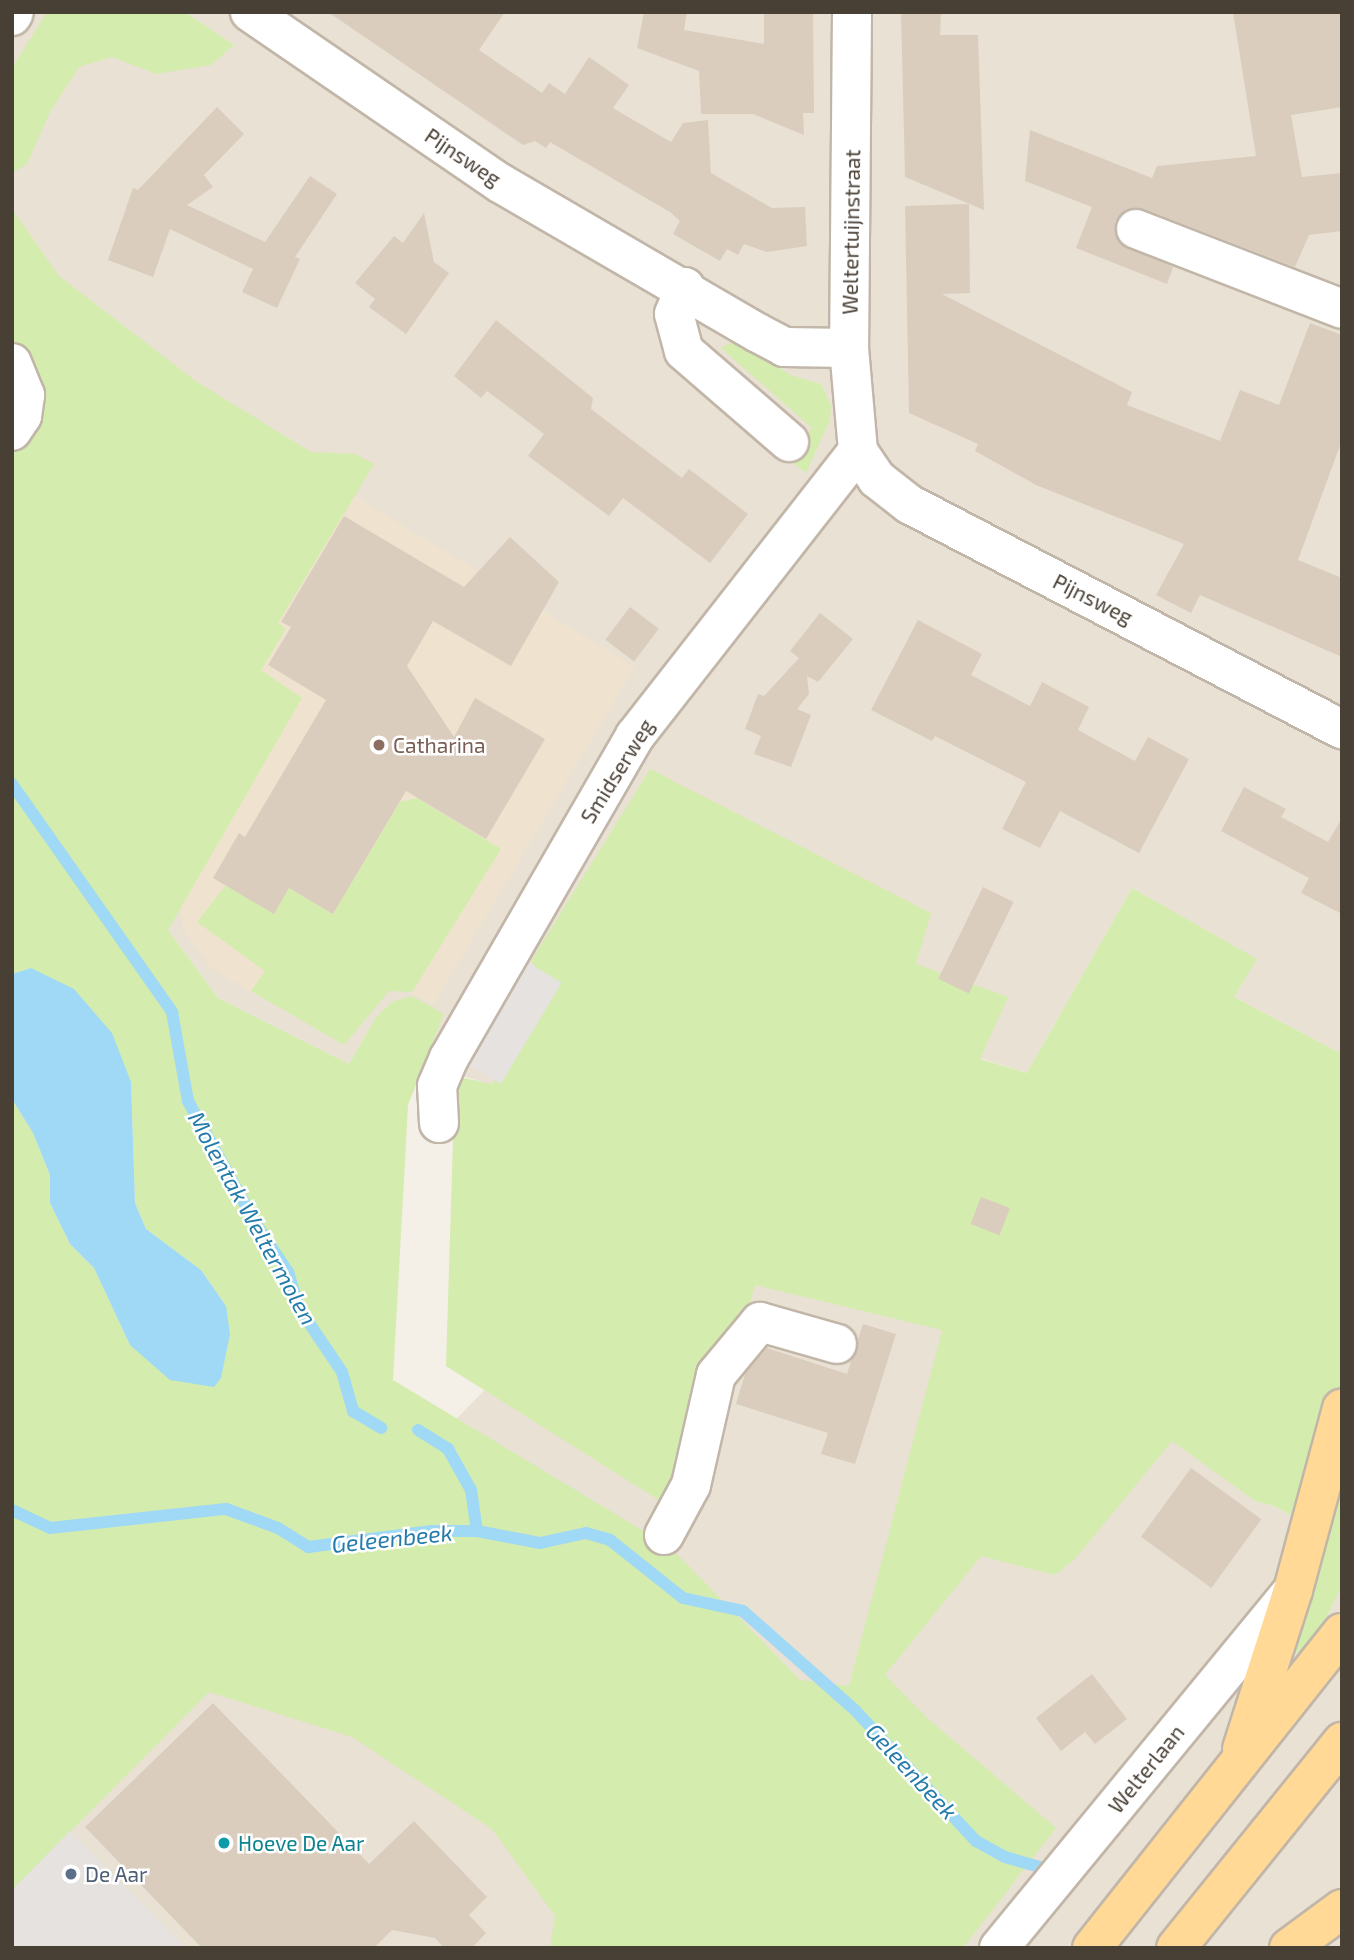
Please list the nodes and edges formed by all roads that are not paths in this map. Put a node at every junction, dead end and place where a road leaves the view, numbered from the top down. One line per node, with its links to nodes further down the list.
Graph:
1 (250, 12): 4 (street, Pijnsweg)
2 (852, 12): 6 (street, Weltertuijnstraat)
3 (1136, 229): 5 (street)
4 (685, 288): 6 (street, Pijnsweg); 9 (street)
5 (1342, 309)
6 (849, 348): 10 (street, Weltertuijnstraat)
7 (12, 363): 8 (street)
8 (12, 431)
9 (789, 442)
10 (858, 452): 11 (street, Pijnsweg); 12 (street, Smidserweg)
11 (1342, 729)
12 (439, 1123)
13 (837, 1344): 15 (street)
14 (1342, 1409): 16 (main road)
15 (664, 1535)
16 (1293, 1590): 19 (main road); 22 (street, Welterlaan)
17 (1342, 1633): 19 (main road)
18 (1342, 1742): 20 (main road)
19 (1235, 1772): 23 (main road)
20 (1325, 1773): 24 (main road)
21 (1342, 1909): 25 (main road)
22 (999, 1948)
23 (1092, 1948)
24 (1176, 1948)
25 (1289, 1948)

